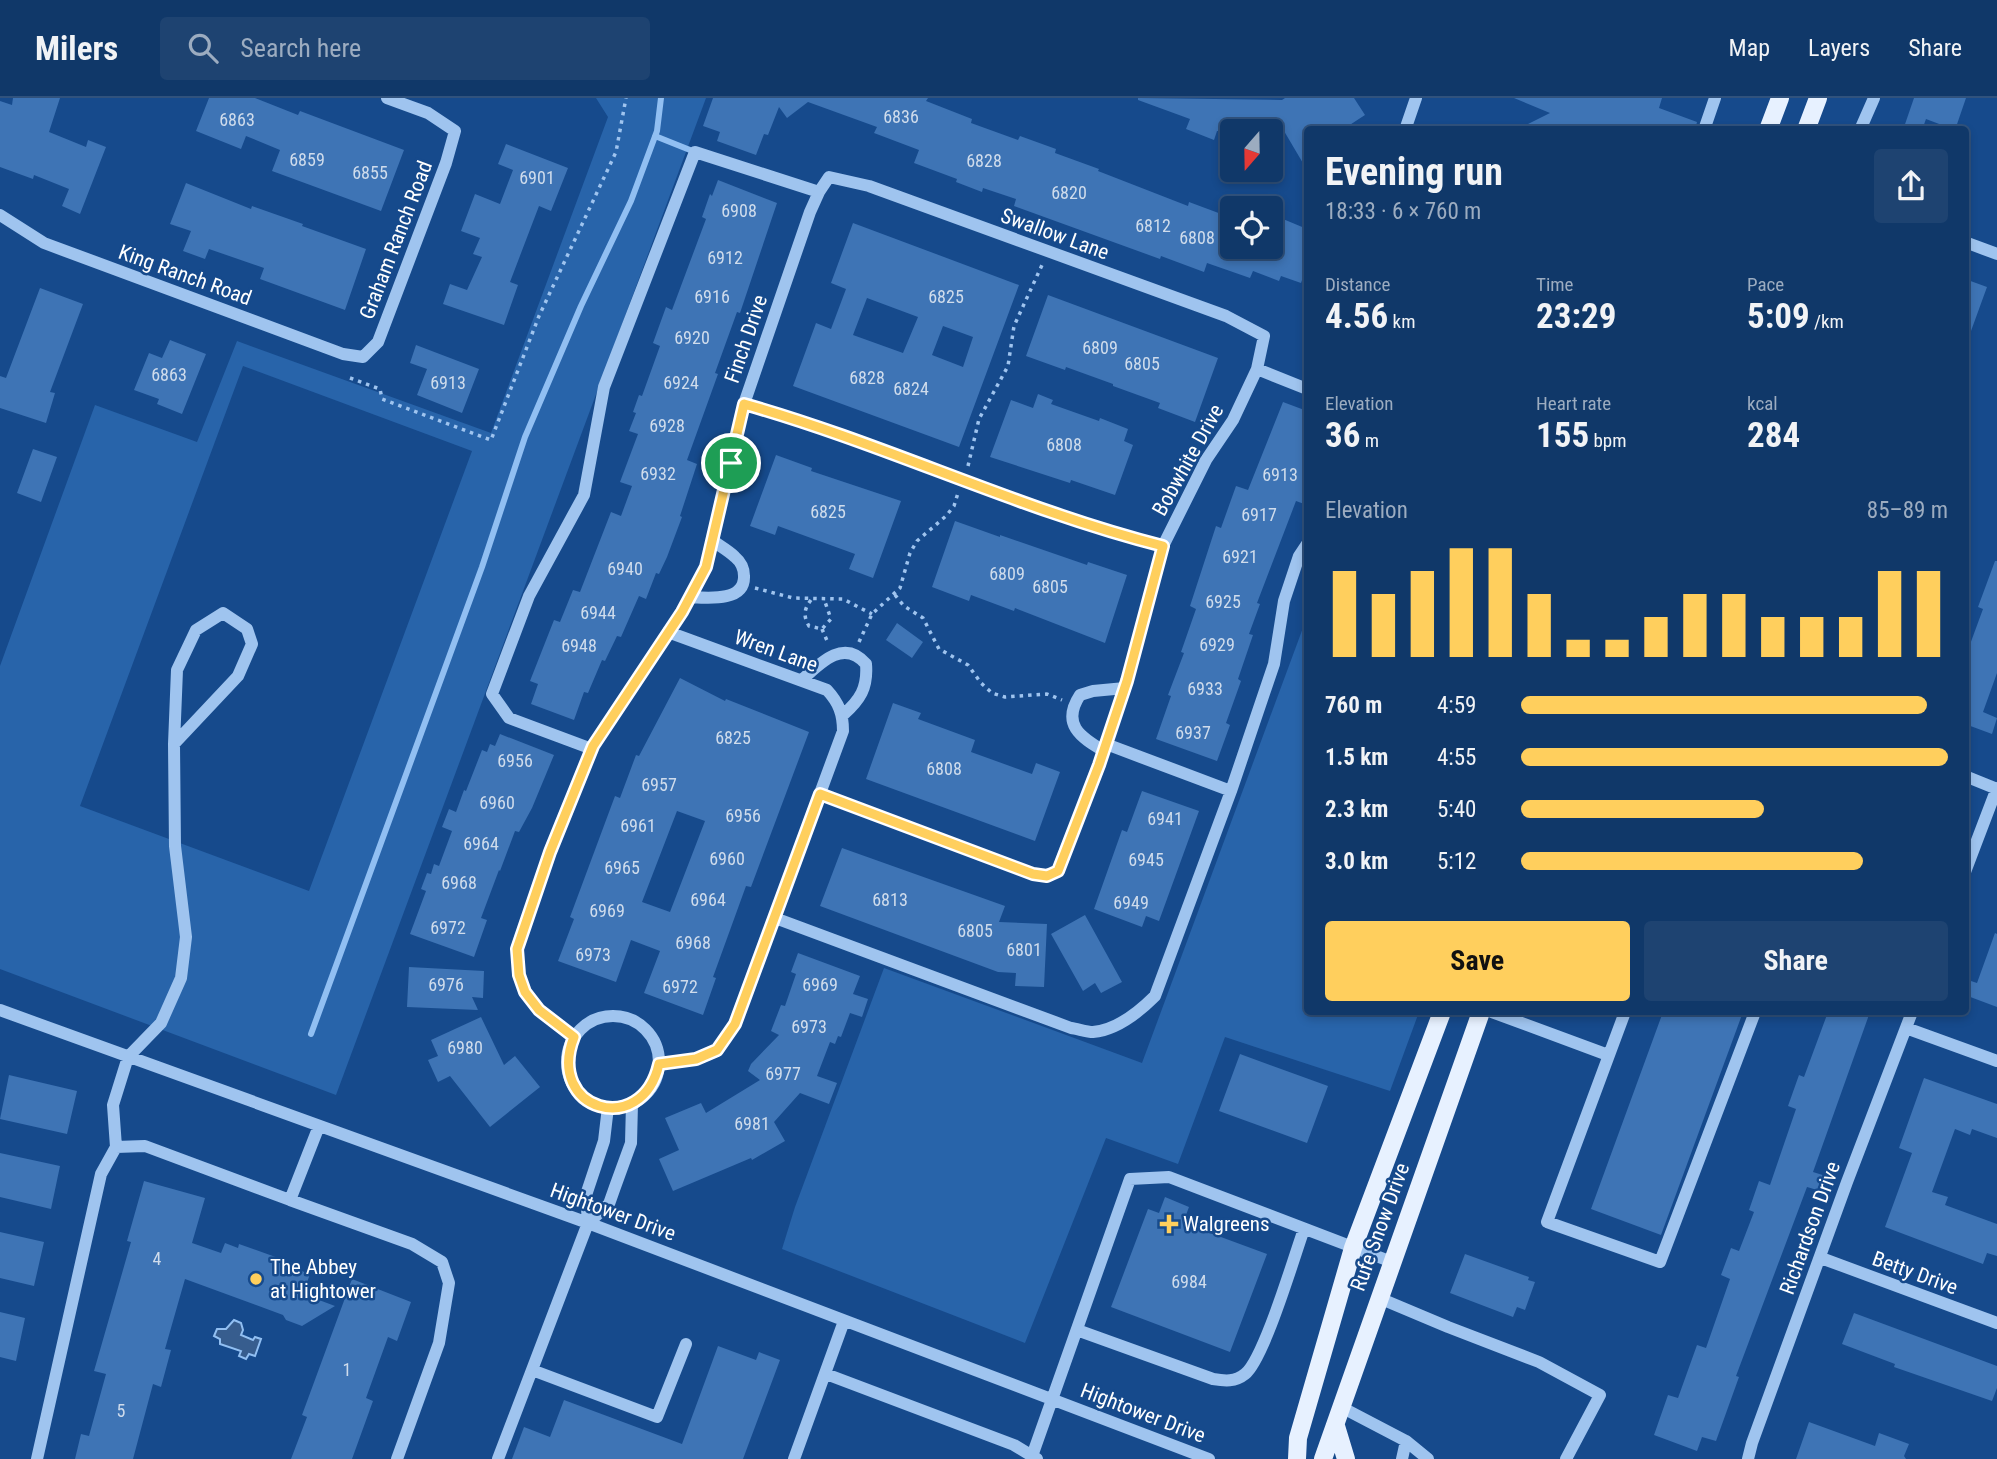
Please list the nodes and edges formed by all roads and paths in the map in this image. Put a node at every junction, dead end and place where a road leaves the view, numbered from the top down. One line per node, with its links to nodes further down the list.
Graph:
1 (387, 98): 20 (street, Graham Ranch Road)
2 (626, 98): 22 (path)
3 (1416, 98): 8 (street)
4 (1715, 98): 9 (street)
5 (1780, 98): 10 (main road)
6 (1818, 98): 11 (main road)
7 (1874, 98): 12 (street)
8 (1406, 126)
9 (1705, 126)
10 (1770, 126)
11 (1808, 126)
12 (1862, 126)
13 (829, 177): 14 (street, Finch Drive); 17 (street, Swallow Lane)
14 (819, 192): 24 (street, Finch Drive); 43 (street)
15 (0, 215): 20 (street, King Ranch Road)
16 (1969, 244): 18 (street)
17 (1047, 252): 19 (street, Swallow Lane); 25 (path)
18 (1997, 254)
19 (1264, 336): 21 (street, Bobwhite Drive)
20 (363, 357)
21 (1258, 369): 23 (street); 27 (street, Bobwhite Drive)
22 (350, 378)
23 (1304, 387)
24 (744, 404): 25 (street); 26 (street, Finch Drive)
25 (963, 481): 27 (street); 30 (path)
26 (713, 541): 29 (street); 31 (street, Finch Drive)
27 (1163, 546): 38 (street, Bobwhite Drive)
28 (1304, 548): 46 (street)
29 (743, 585): 31 (street); 33 (path)
30 (895, 595): 34 (path); 39 (path)
31 (690, 597): 35 (street, Finch Drive)
32 (824, 599): 33 (path); 33 (path); 34 (path)
33 (811, 600)
34 (872, 614): 36 (path)
35 (668, 632): 37 (street, Wren Lane); 43 (street, Finch Drive)
36 (853, 653): 37 (street); 40 (street)
37 (802, 680): 40 (street, Wren Lane)
38 (1125, 688): 39 (street); 42 (street, Bobwhite Drive)
39 (1074, 705): 42 (street)
40 (843, 715): 47 (street)
41 (174, 744): 41 (street); 60 (street)
42 (1105, 748): 46 (street); 47 (street, Bobwhite Drive)
43 (592, 749): 58 (street, Finch Drive)
44 (1969, 778): 45 (street)
45 (1997, 788): 48 (street)
46 (1231, 791): 49 (street)
47 (820, 794): 49 (street)
48 (1969, 862)
49 (775, 918): 62 (street)
50 (0, 1010): 60 (street, Hightower Drive)
51 (1441, 1015): 70 (main road, Rufe Snow Drive)
52 (1479, 1015): 72 (main road, Rufe Snow Drive)
53 (1500, 1015): 59 (street)
54 (1624, 1015): 59 (street)
55 (1754, 1015): 59 (street)
56 (1911, 1015): 57 (street, Richardson Drive)
57 (1906, 1028): 61 (street); 71 (street, Richardson Drive)
58 (574, 1037): 62 (street); 64 (street)
59 (1608, 1055)
60 (128, 1057): 65 (street, Hightower Drive); 66 (street)
61 (1997, 1061)
62 (659, 1064): 63 (street)
63 (632, 1104): 64 (street); 68 (street)
64 (608, 1107): 68 (street)
65 (319, 1126): 67 (street); 68 (street, Hightower Drive)
66 (116, 1147): 67 (street); 84 (street)
67 (289, 1200): 85 (street)
68 (588, 1223): 74 (street, Hightower Drive); 78 (street)
69 (1304, 1229): 70 (street); 76 (street); 76 (street)
70 (1353, 1248): 72 (street); 89 (main road, Rufe Snow Drive)
71 (1821, 1258): 75 (street, Betty Drive); 95 (street, Richardson Drive)
72 (1392, 1262): 73 (main road, Rufe Snow Drive)
73 (1379, 1298): 81 (main road, Rufe Snow Drive); 94 (street)
74 (844, 1321): 79 (street); 80 (street, Hightower Drive)
75 (1997, 1323)
76 (1077, 1330): 80 (street)
77 (686, 1344): 78 (street)
78 (532, 1370): 86 (street)
79 (826, 1374): 83 (street); 87 (street)
80 (1053, 1399): 83 (street); 88 (street, Hightower Drive)
81 (1339, 1416): 82 (street); 90 (main road, Rufe Snow Drive); 91 (main road)
82 (1406, 1441): 92 (street); 93 (street)
83 (1033, 1458)
84 (37, 1459)
85 (397, 1459)
86 (498, 1459)
87 (794, 1459)
88 (1209, 1459)
89 (1297, 1459)
90 (1323, 1459)
91 (1346, 1459)
92 (1402, 1459)
93 (1428, 1459)
94 (1566, 1459)
95 (1748, 1459)

